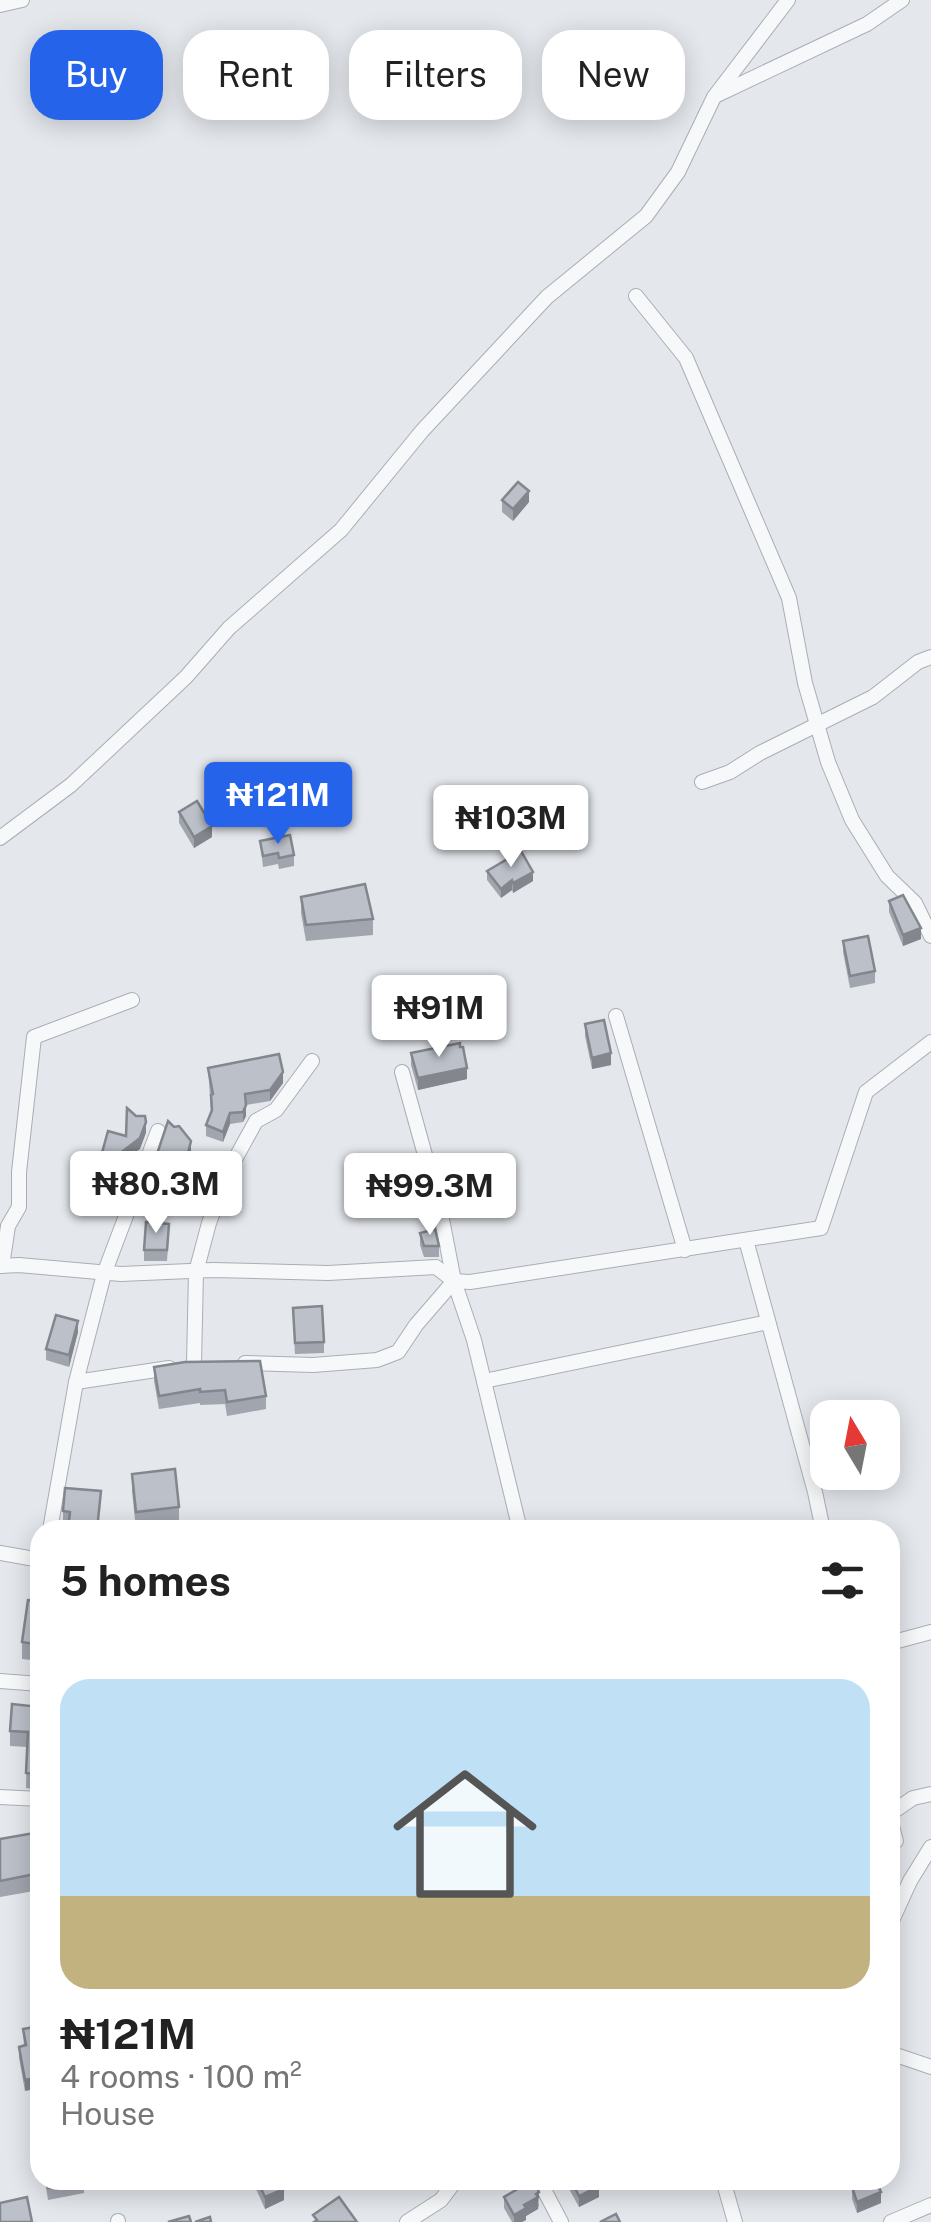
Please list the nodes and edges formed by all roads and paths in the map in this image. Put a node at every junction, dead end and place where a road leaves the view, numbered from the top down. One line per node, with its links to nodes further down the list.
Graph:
1 (22, 0): 4 (street)
2 (788, 0): 5 (street)
3 (902, 0): 5 (street)
4 (0, 5)
5 (714, 96): 10 (street)
6 (636, 296): 8 (street)
7 (931, 658): 8 (street)
8 (817, 724): 9 (street); 11 (street)
9 (702, 782)
10 (0, 838)
11 (931, 936)
12 (132, 1000): 20 (street)
13 (616, 1016): 19 (street)
14 (931, 1042): 18 (street)
15 (312, 1061): 21 (street)
16 (402, 1072): 23 (street)
17 (158, 1131): 22 (street)
18 (746, 1240): 19 (street); 24 (street)
19 (686, 1250): 23 (street)
20 (1, 1266): 22 (street)
21 (196, 1272): 22 (street); 23 (street); 25 (street)
22 (104, 1274): 26 (street)
23 (454, 1281): 25 (street); 27 (street)
24 (768, 1322): 27 (street); 30 (street)
25 (209, 1364): 26 (street)
26 (76, 1382): 28 (street)
27 (484, 1382): 29 (street)
28 (52, 1520)
29 (518, 1520)
30 (821, 1520)
31 (0, 1554): 32 (street)
32 (30, 1558)
33 (931, 1632): 34 (street)
34 (900, 1640)
35 (0, 1682): 36 (street)
36 (30, 1684)
37 (931, 1794): 40 (street)
38 (0, 1797): 39 (street)
39 (30, 1798)
40 (900, 1808)
41 (931, 1847): 42 (street)
42 (900, 1902)
43 (900, 2056): 44 (street)
44 (931, 2066)
45 (448, 2190): 49 (street)
46 (545, 2190): 50 (street)
47 (726, 2190): 51 (street)
48 (931, 2205): 52 (street)
49 (408, 2222)
50 (560, 2222)
51 (734, 2222)
52 (891, 2222)

